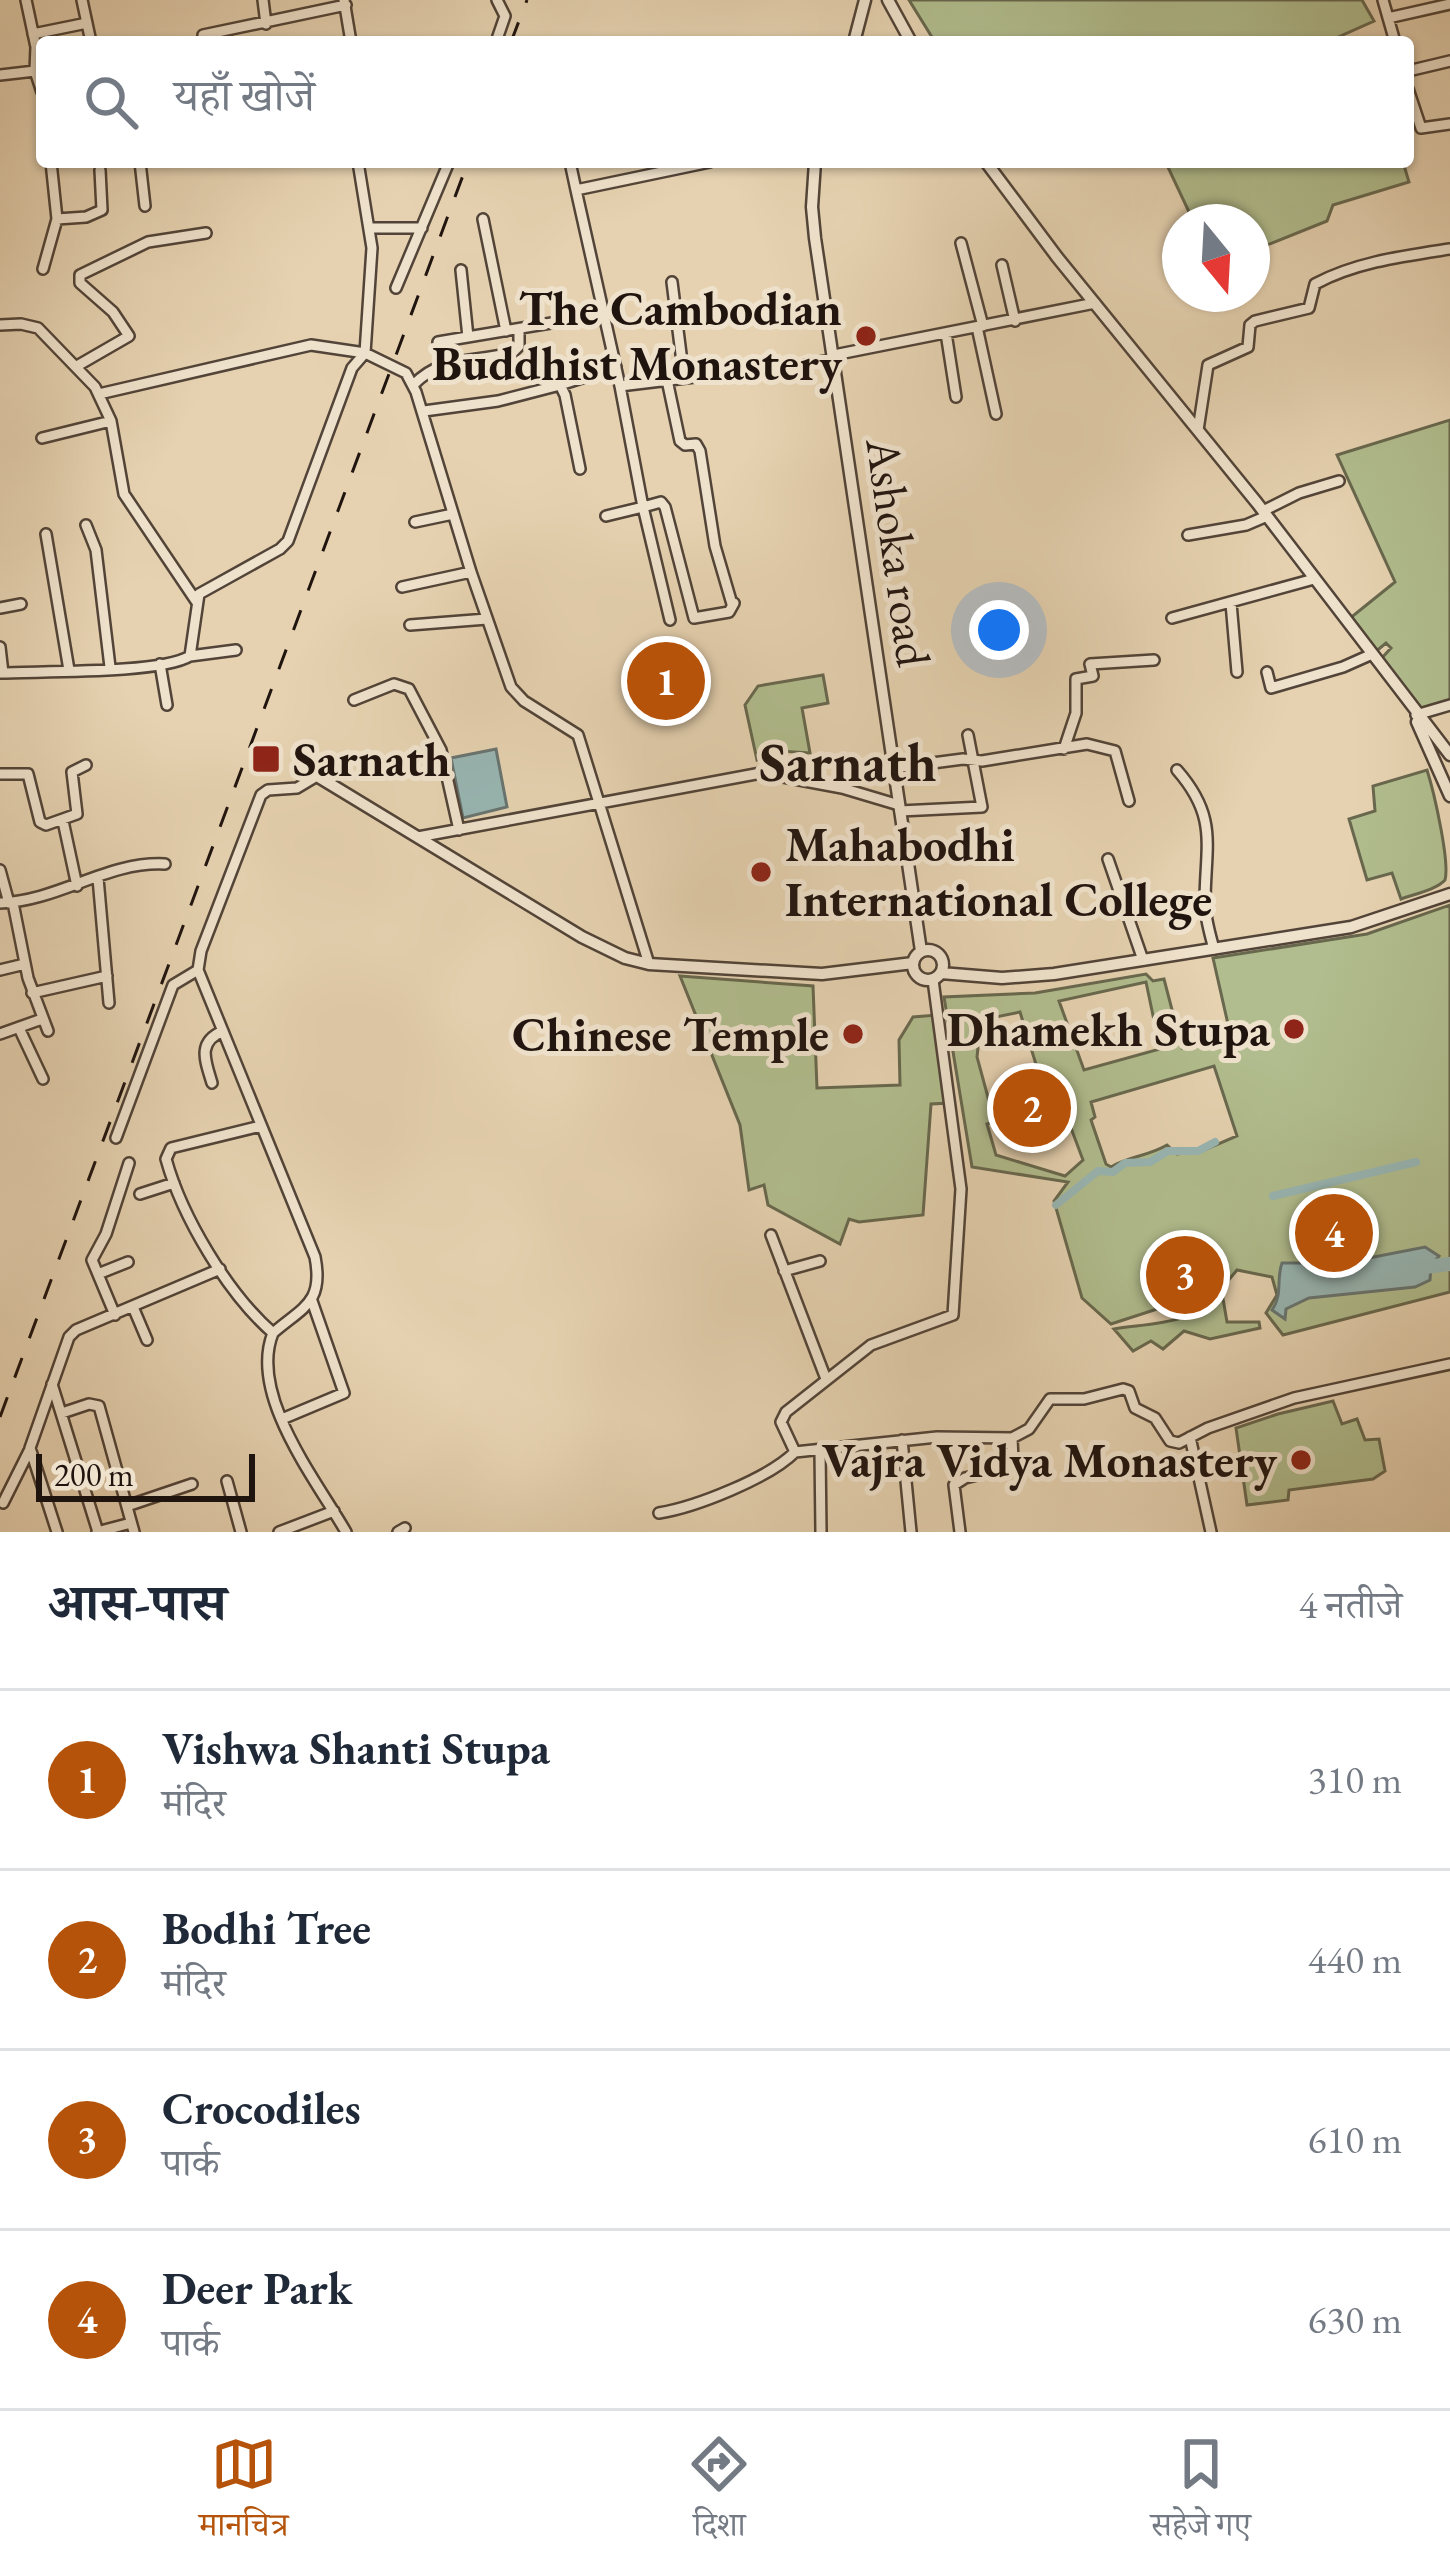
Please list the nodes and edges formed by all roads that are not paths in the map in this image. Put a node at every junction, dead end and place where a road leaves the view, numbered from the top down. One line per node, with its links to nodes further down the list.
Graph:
1 (26, 0): 15 (street)
2 (82, 0): 13 (street)
3 (263, 0): 14 (street)
4 (311, 0): 11 (street)
5 (497, 0): 19 (street)
6 (865, 0): 20 (street)
7 (888, 0): 21 (street)
8 (1383, 0): 12 (street)
9 (345, 3): 11 (street); 18 (street)
10 (1450, 4): 12 (street)
11 (315, 13): 14 (street)
12 (1388, 18): 22 (street)
13 (87, 23): 15 (street); 17 (street)
14 (266, 24): 16 (street)
15 (33, 34): 23 (street)
16 (202, 35)
17 (90, 36)
18 (350, 36)
19 (498, 36)
20 (856, 36)
21 (907, 36)
22 (1393, 36)
23 (36, 54)
24 (1450, 61): 26 (street)
25 (36, 67): 27 (street)
26 (1414, 70)
27 (0, 75)
28 (1414, 107): 29 (street)
29 (1450, 124)
30 (52, 168): 43 (street)
31 (141, 168): 42 (street)
32 (359, 168): 46 (street)
33 (447, 168): 45 (street)
34 (571, 168): 41 (street)
35 (631, 168): 40 (street)
36 (671, 168): 40 (street)
37 (815, 168): 66 (street, Ashoka road)
38 (991, 168): 55 (street)
39 (100, 170): 43 (street)
40 (633, 178): 41 (street)
41 (576, 190): 56 (street)
42 (145, 206)
43 (56, 219): 51 (street)
44 (483, 219): 61 (street)
45 (422, 228): 46 (street); 54 (street)
46 (370, 229): 65 (street)
47 (206, 233): 67 (street)
48 (961, 243): 59 (street)
49 (1450, 249): 79 (street)
50 (1002, 265): 57 (street)
51 (43, 269)
52 (461, 270): 63 (street)
53 (672, 282): 69 (street)
54 (396, 288)
55 (1095, 304): 57 (street); 79 (street)
56 (605, 314): 60 (street); 68 (street)
57 (1015, 321): 59 (street)
58 (0, 326): 67 (street)
59 (980, 327): 62 (street); 77 (street)
60 (519, 329): 61 (street); 72 (street)
61 (506, 331): 63 (street)
62 (946, 332): 66 (street); 75 (street)
63 (468, 338): 64 (street)
64 (438, 343)
65 (365, 353): 72 (street); 74 (street); 94 (street)
66 (834, 358): 69 (street); 122 (street, Ashoka road)
67 (77, 366): 74 (street)
68 (616, 367): 71 (street); 73 (street)
69 (684, 378): 70 (street)
70 (667, 380): 73 (street); 83 (street)
71 (560, 385): 76 (street); 81 (street)
72 (413, 386): 76 (street)
73 (620, 386): 83 (street)
74 (99, 394): 78 (street)
75 (956, 397)
76 (424, 411): 84 (street)
77 (996, 414)
78 (111, 421): 80 (street); 94 (street)
79 (1198, 430): 85 (street)
80 (43, 438)
81 (580, 469)
82 (1339, 481): 85 (street)
83 (643, 507): 86 (street); 100 (street)
84 (453, 514): 87 (street); 91 (street)
85 (1265, 514): 90 (street); 92 (street)
86 (605, 516)
87 (415, 522)
88 (86, 525): 108 (street)
89 (46, 534): 109 (street)
90 (1188, 535)
91 (471, 572): 93 (street); 99 (street)
92 (1314, 579): 95 (street); 104 (street)
93 (403, 587)
94 (196, 601): 105 (street)
95 (1231, 603): 98 (street); 110 (street)
96 (21, 604): 97 (street)
97 (0, 608)
98 (1172, 618)
99 (487, 619): 101 (street); 128 (street)
100 (670, 620)
101 (410, 625)
102 (0, 647): 111 (street)
103 (236, 650): 105 (street)
104 (1370, 655): 112 (street); 116 (street)
105 (190, 656): 107 (street)
106 (1154, 660): 118 (street)
107 (160, 664): 108 (street); 114 (street)
108 (110, 668): 109 (street)
109 (69, 670): 111 (street)
110 (1237, 672)
111 (1, 673)
112 (1267, 673)
113 (354, 700): 131 (street)
114 (167, 705)
115 (1450, 705): 116 (street)
116 (1414, 713): 119 (street); 126 (street)
117 (968, 735): 120 (street)
118 (1064, 749): 120 (street); 127 (street)
119 (1450, 755)
120 (973, 760): 122 (street); 129 (street)
121 (86, 765): 130 (street)
122 (894, 768): 129 (street, Ashoka road)
123 (1177, 770): 140 (street)
124 (0, 774): 130 (street)
125 (317, 776): 132 (street); 147 (street)
126 (1450, 796)
127 (1129, 801)
128 (596, 803): 129 (street); 131 (street); 145 (street)
129 (899, 808): 141 (street, Ashoka road)
130 (62, 821): 137 (street)
131 (459, 830): 132 (street)
132 (418, 837): 145 (street)
133 (1108, 859): 142 (street)
134 (165, 864): 136 (street)
135 (0, 870): 139 (street)
136 (98, 878): 137 (street); 148 (street)
137 (77, 886): 139 (street)
138 (1450, 894): 140 (street)
139 (7, 903): 144 (street)
140 (1214, 949): 142 (street)
141 (921, 951): 143 (street); 149 (street)
142 (1143, 960): 149 (street)
143 (913, 963): 145 (street); 149 (street)
144 (25, 964): 146 (street); 150 (street)
145 (649, 964)
146 (0, 970)
147 (198, 970): 155 (street); 160 (street)
148 (107, 976): 150 (street); 151 (street)
149 (938, 976): 176 (street)
150 (32, 993): 152 (street)
151 (109, 1003)
152 (43, 1019): 153 (street); 154 (street)
153 (19, 1028): 156 (street); 157 (street)
154 (48, 1031)
155 (223, 1031): 158 (street); 159 (street)
156 (0, 1034)
157 (43, 1079)
158 (212, 1083)
159 (262, 1126): 162 (street); 170 (street)
160 (116, 1138)
161 (129, 1162): 169 (street)
162 (174, 1183): 163 (street); 167 (street)
163 (140, 1194)
164 (771, 1235): 168 (street)
165 (820, 1261): 168 (street)
166 (128, 1262): 169 (street)
167 (220, 1269): 171 (street); 173 (street)
168 (784, 1270): 176 (street)
169 (98, 1274): 172 (street)
170 (312, 1301): 173 (street); 179 (street)
171 (133, 1307): 172 (street); 174 (street)
172 (116, 1315): 177 (street)
173 (273, 1333): 179 (street)
174 (146, 1340)
175 (1450, 1364): 180 (street)
176 (826, 1379): 185 (street)
177 (52, 1384): 178 (street); 183 (street)
178 (62, 1413): 189 (street); 194 (street)
179 (282, 1419): 190 (street)
180 (1190, 1436): 181 (street); 201 (street)
181 (1012, 1438): 182 (street); 200 (street)
182 (902, 1440): 184 (street); 199 (street)
183 (30, 1448): 188 (street); 193 (street)
184 (820, 1451): 185 (street); 198 (street)
185 (795, 1452): 191 (street)
186 (227, 1480): 195 (street)
187 (192, 1484): 189 (street)
188 (3, 1503)
189 (127, 1507): 192 (street)
190 (334, 1511): 196 (street); 197 (street)
191 (659, 1513)
192 (133, 1528): 194 (street)
193 (57, 1532)
194 (98, 1532)
195 (238, 1532)
196 (279, 1532)
197 (346, 1532)
198 (821, 1532)
199 (911, 1532)
200 (960, 1532)
201 (1211, 1532)

